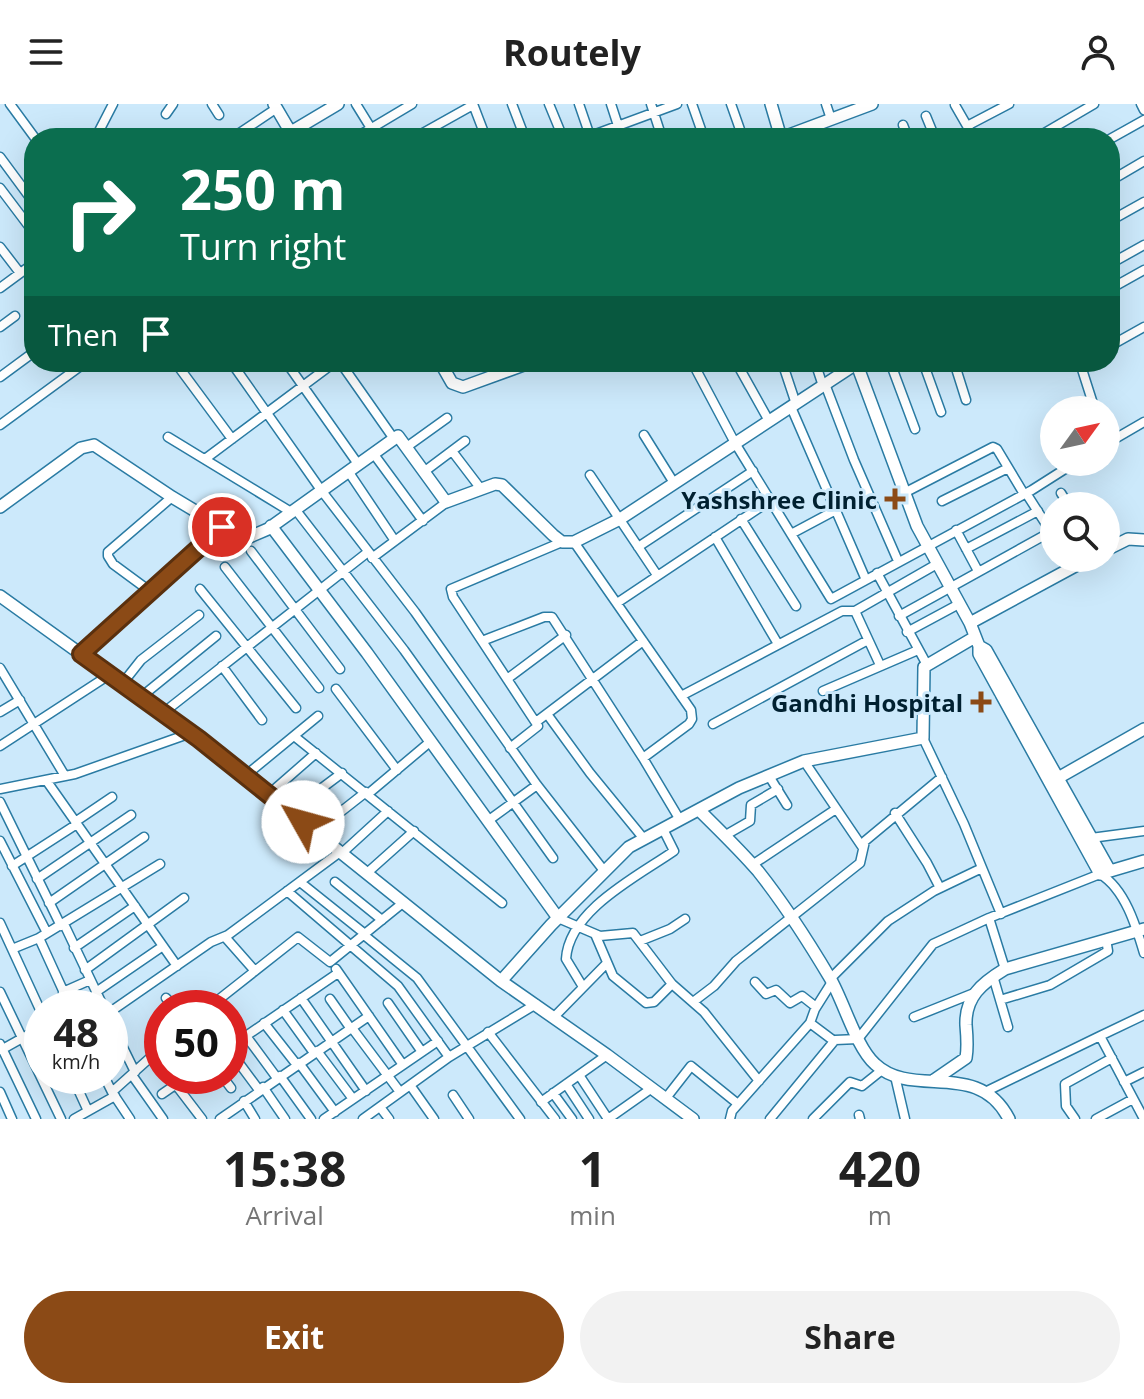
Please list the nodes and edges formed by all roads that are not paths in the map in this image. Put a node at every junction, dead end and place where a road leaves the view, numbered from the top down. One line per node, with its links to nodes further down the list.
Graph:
1 (10, 104): 35 (street)
2 (113, 104): 36 (street)
3 (173, 104): 27 (street)
4 (212, 104): 28 (street)
5 (338, 104): 39 (street)
6 (356, 104): 40 (street)
7 (412, 104): 41 (street)
8 (484, 104): 22 (street)
9 (512, 104): 44 (street)
10 (549, 104): 45 (street)
11 (579, 104): 46 (street)
12 (611, 104): 33 (street)
13 (677, 104): 25 (street)
14 (692, 104): 49 (street)
15 (731, 104): 50 (street)
16 (771, 104): 51 (street)
17 (826, 104): 30 (street)
18 (872, 104): 30 (street)
19 (1009, 104): 34 (street)
20 (1094, 104): 55 (street)
21 (1141, 104): 26 (street)
22 (474, 105): 42 (street); 43 (street)
23 (955, 105): 34 (street)
24 (275, 106): 37 (street); 38 (street)
25 (652, 108): 33 (street); 48 (street)
26 (1144, 110)
27 (166, 114)
28 (219, 115)
29 (926, 116): 54 (street)
30 (831, 119): 52 (street)
31 (1144, 120): 56 (street)
32 (903, 125): 53 (street)
33 (618, 126): 47 (street)
34 (967, 126)
35 (28, 128)
36 (101, 128)
37 (247, 128)
38 (289, 128)
39 (303, 128)
40 (370, 128)
41 (373, 128)
42 (432, 128)
43 (482, 128)
44 (521, 128)
45 (559, 128)
46 (586, 128)
47 (613, 128)
48 (659, 128)
49 (700, 128)
50 (739, 128)
51 (778, 128)
52 (807, 128)
53 (904, 128)
54 (931, 128)
55 (1053, 128)
56 (1120, 133)
57 (0, 157): 61 (street)
58 (1144, 161): 59 (street)
59 (1120, 175)
60 (0, 188): 64 (street)
61 (24, 189)
62 (1144, 202): 63 (street)
63 (1120, 215)
64 (24, 220)
65 (1144, 245): 67 (street)
66 (0, 247): 70 (street)
67 (1120, 258)
68 (24, 270): 70 (street)
69 (1144, 270): 71 (street)
70 (20, 273): 72 (street)
71 (1120, 283)
72 (0, 288)
73 (15, 316): 74 (street)
74 (0, 327)
75 (1144, 327): 76 (street)
76 (1120, 340)
77 (24, 359): 96 (street)
78 (72, 372): 107 (street)
79 (182, 372): 112 (street)
80 (238, 372): 103 (street)
81 (293, 372): 98 (street)
82 (323, 372): 98 (street)
83 (345, 372): 113 (street)
84 (446, 372): 85 (street)
85 (504, 372)
86 (697, 372): 115 (street)
87 (742, 372): 105 (street)
88 (785, 372): 101 (street)
89 (819, 372): 97 (street)
90 (843, 372): 97 (street)
91 (859, 372): 129 (street)
92 (894, 372): 108 (street)
93 (927, 372): 102 (street)
94 (957, 372): 100 (street)
95 (1083, 372): 99 (street)
96 (0, 377)
97 (824, 385): 101 (street); 158 (street)
98 (303, 386): 103 (street); 120 (street)
99 (1091, 396)
100 (966, 400)
101 (793, 405): 105 (street); 136 (street)
102 (941, 412)
103 (266, 414): 112 (street); 128 (street)
104 (447, 418): 116 (street)
105 (769, 421): 115 (street)
106 (1144, 422): 110 (street)
107 (0, 425)
108 (915, 429)
109 (644, 435): 126 (street)
110 (1120, 436)
111 (168, 437): 119 (street)
112 (232, 439): 119 (street)
113 (394, 439): 116 (street); 118 (street)
114 (465, 441): 117 (street)
115 (735, 443): 123 (street); 126 (street)
116 (408, 446): 122 (street)
117 (452, 451): 122 (street); 127 (street)
118 (373, 453): 120 (street); 142 (street)
119 (205, 459): 137 (street)
120 (353, 468): 128 (street); 150 (street)
121 (1008, 468): 129 (street); 130 (street); 133 (street)
122 (425, 471): 134 (street)
123 (753, 471): 132 (street); 154 (street)
124 (590, 475): 140 (street)
125 (1053, 476): 130 (street)
126 (674, 483): 140 (street)
127 (481, 489): 134 (street); 151 (street)
128 (321, 490): 137 (street); 157 (street)
129 (904, 493): 153 (street)
130 (1025, 493): 138 (street); 145 (street)
131 (172, 497): 135 (street); 144 (street); 170 (street)
132 (771, 500): 141 (street); 146 (street)
133 (942, 501)
134 (447, 502): 142 (street)
135 (0, 507)
136 (836, 510): 146 (street); 166 (street)
137 (293, 511): 143 (street); 161 (street)
138 (1038, 511): 139 (street); 155 (street)
139 (1040, 514)
140 (620, 519): 151 (street); 154 (street)
141 (741, 519): 147 (street); 175 (street)
142 (423, 521): 150 (street)
143 (271, 526): 144 (street); 169 (street)
144 (222, 527): 170 (street)
145 (956, 530): 153 (street); 155 (street)
146 (791, 534): 166 (street)
147 (715, 537): 165 (street); 189 (street)
148 (1040, 537): 162 (street)
149 (1144, 540): 152 (street)
150 (395, 541): 157 (street)
151 (568, 542): 173 (street); 186 (street)
152 (1120, 543)
153 (927, 545): 158 (street); 159 (street)
154 (638, 547): 165 (street)
155 (966, 549): 162 (street)
156 (251, 551): 176 (street)
157 (370, 555): 161 (street); 224 (street)
158 (898, 561): 164 (street)
159 (937, 564): 167 (street); 171 (street)
160 (225, 567): 181 (street)
161 (343, 571): 169 (street); 243 (street)
162 (978, 571): 167 (street)
163 (1064, 572): 180 (street)
164 (877, 573): 166 (street); 171 (street)
165 (657, 575): 173 (street)
166 (866, 580)
167 (950, 587): 174 (street); 179 (street)
168 (200, 589): 190 (street)
169 (318, 590): 176 (street); 222 (street)
170 (151, 592): 192 (street)
171 (887, 592): 177 (street); 179 (street)
172 (0, 596): 192 (street)
173 (617, 603): 187 (street)
174 (959, 604): 180 (street); 182 (street)
175 (796, 606)
176 (294, 609): 181 (street); 196 (street)
177 (855, 611): 185 (street); 189 (street)
178 (199, 615): 201 (street)
179 (899, 616): 182 (street)
180 (970, 623): 188 (street)
181 (271, 627): 190 (street); 202 (street)
182 (907, 632): 191 (street)
183 (566, 635): 186 (street); 199 (street); 200 (street)
184 (216, 636): 206 (street)
185 (868, 640): 194 (street); 217 (street)
186 (482, 641): 200 (street)
187 (643, 641): 199 (street); 205 (street)
188 (977, 642): 193 (street); 207 (street)
189 (778, 644): 205 (street)
190 (246, 647): 195 (street); 209 (street)
191 (918, 650): 193 (street); 194 (street)
192 (81, 654): 198 (street)
193 (926, 663): 221 (street)
194 (880, 665): 204 (street)
195 (222, 666): 211 (street); 214 (street)
196 (340, 669)
197 (1, 673): 208 (street)
198 (109, 675): 201 (street); 216 (street)
199 (594, 678): 212 (street); 226 (street)
200 (507, 679): 215 (street)
201 (122, 684): 206 (street)
202 (319, 688)
203 (336, 689): 228 (street)
204 (823, 691)
205 (681, 696): 226 (street)
206 (141, 697): 211 (street)
207 (1008, 697): 234 (street); 277 (street)
208 (20, 700): 210 (street); 216 (street)
209 (296, 708)
210 (0, 712)
211 (163, 713): 219 (street)
212 (547, 714): 215 (street); 261 (street)
213 (318, 716): 220 (street)
214 (262, 720)
215 (536, 722): 224 (street)
216 (34, 723): 223 (street); 230 (street)
217 (713, 724)
218 (1144, 729): 234 (street)
219 (191, 733): 230 (street); 231 (street)
220 (294, 736): 225 (street); 231 (street)
221 (923, 738): 227 (street); 233 (street)
222 (431, 741): 228 (street); 251 (street)
223 (0, 746)
224 (510, 748): 236 (street)
225 (316, 753): 229 (street); 240 (street)
226 (643, 758): 252 (street)
227 (804, 761): 232 (street); 245 (street)
228 (397, 770): 239 (street)
229 (342, 773): 239 (street); 248 (street)
230 (65, 776): 235 (street)
231 (245, 776): 240 (street)
232 (769, 776): 238 (street); 246 (street)
233 (942, 777): 249 (street); 274 (street)
234 (1058, 778): 260 (street)
235 (46, 780): 237 (street); 253 (street)
236 (537, 785): 243 (street); 275 (street)
237 (0, 789)
238 (778, 789): 244 (street); 258 (street)
239 (367, 793): 247 (street); 257 (street)
240 (268, 795): 248 (street)
241 (112, 797): 253 (street)
242 (0, 802): 266 (street)
243 (512, 802): 251 (street); 267 (street)
244 (787, 805)
245 (836, 809): 264 (street); 273 (street)
246 (699, 810): 252 (street); 258 (street)
247 (388, 811): 255 (street); 265 (street)
248 (290, 812): 257 (street)
249 (895, 813): 264 (street); 282 (street)
250 (131, 815): 263 (street)
251 (489, 820): 291 (street)
252 (680, 820): 254 (street)
253 (76, 823): 263 (street); 266 (street)
254 (663, 829): 261 (street); 298 (street)
255 (414, 831): 276 (street); 287 (street)
256 (1144, 831): 260 (street)
257 (315, 832): 265 (street)
258 (724, 836): 273 (street)
259 (144, 837): 270 (street)
260 (1091, 838): 277 (street)
261 (644, 839): 275 (street)
262 (0, 841): 269 (street)
263 (90, 843): 270 (street); 278 (street)
264 (864, 849): 290 (street)
265 (341, 852): 276 (street); 279 (street)
266 (27, 857): 269 (street); 278 (street)
267 (553, 858)
268 (1144, 861): 277 (street)
269 (11, 863): 272 (street); 302 (street)
270 (105, 864): 281 (street); 286 (street)
271 (160, 864): 281 (street)
272 (0, 865)
273 (752, 865): 290 (street)
274 (982, 868): 282 (street); 289 (street)
275 (605, 872): 291 (street)
276 (367, 873): 285 (street)
277 (1107, 875): 289 (street); 299 (street)
278 (37, 879): 286 (street)
279 (300, 882): 283 (street); 300 (street)
280 (335, 882): 294 (street)
281 (122, 888): 288 (street); 296 (street)
282 (940, 888): 321 (street)
283 (287, 891): 303 (street); 306 (street)
284 (184, 898): 297 (street)
285 (404, 902): 294 (street); 322 (street)
286 (49, 903): 296 (street)
287 (502, 903)
288 (135, 906): 297 (street); 309 (street)
289 (1001, 914): 292 (street)
290 (791, 916): 321 (street); 338 (street)
291 (558, 918): 298 (street); 322 (street)
292 (989, 918): 315 (street); 356 (street)
293 (685, 919): 305 (street)
294 (382, 920): 300 (street)
295 (0, 923): 308 (street)
296 (63, 925): 302 (street); 309 (street)
297 (148, 925): 307 (street); 316 (street)
298 (576, 926): 301 (street); 325 (street)
299 (1141, 930): 304 (street); 311 (street)
300 (364, 934): 306 (street); 360 (street)
301 (595, 934): 305 (street); 313 (street)
302 (43, 936): 308 (street); 327 (street)
303 (225, 937): 314 (street); 317 (street)
304 (1106, 939): 315 (street); 337 (street)
305 (640, 941): 324 (street)
306 (352, 945): 312 (street); 358 (street)
307 (163, 946): 314 (street); 330 (street)
308 (11, 947): 310 (street); 326 (street)
309 (74, 948): 316 (street)
310 (0, 949)
311 (1144, 953)
312 (330, 962): 317 (street); 318 (street)
313 (607, 963): 324 (street); 325 (street)
314 (177, 966): 336 (street)
315 (1005, 969): 319 (street)
316 (85, 970): 320 (street)
317 (255, 971): 331 (street)
318 (338, 973): 334 (street); 344 (street)
319 (993, 976): 333 (street); 337 (street)
320 (90, 980): 328 (street); 329 (street)
321 (831, 980): 341 (street); 356 (street)
322 (501, 981): 340 (street)
323 (755, 982): 341 (street)
324 (672, 984): 338 (street)
325 (583, 987): 345 (street)
326 (31, 990)
327 (62, 990)
328 (68, 990)
329 (95, 990)
330 (99, 990)
331 (231, 990)
332 (0, 992): 354 (street)
333 (974, 993): 346 (street); 380 (street)
334 (301, 998): 342 (street); 357 (street)
335 (330, 999): 350 (street)
336 (128, 1000)
337 (1000, 1000): 349 (street)
338 (693, 1002): 381 (street)
339 (388, 1003): 363 (street)
340 (536, 1004): 345 (street); 351 (street)
341 (816, 1007): 348 (street)
342 (283, 1010): 347 (street); 362 (street)
343 (1144, 1015): 353 (street)
344 (369, 1016): 350 (street); 370 (street)
345 (554, 1017): 364 (street)
346 (914, 1017)
347 (264, 1023): 352 (street); 369 (street)
348 (810, 1023): 359 (street); 381 (street)
349 (1008, 1027)
350 (352, 1028): 357 (street); 376 (street)
351 (488, 1032): 360 (street); 401 (street)
352 (248, 1035)
353 (1100, 1036): 366 (street); 388 (street)
354 (22, 1038): 361 (street); 409 (street)
355 (248, 1039): 378 (street)
356 (858, 1039): 359 (street); 371 (street)
357 (332, 1041): 362 (street); 387 (street)
358 (438, 1041): 363 (street); 365 (street)
359 (834, 1041): 429 (street)
360 (466, 1047): 365 (street); 422 (street)
361 (1, 1048): 408 (street)
362 (316, 1052): 369 (street); 398 (street)
363 (422, 1052): 370 (street)
364 (607, 1055): 375 (street); 385 (street)
365 (449, 1057): 384 (street)
366 (1112, 1058): 382 (street); 433 (street)
367 (128, 1062): 374 (street)
368 (144, 1063): 374 (street)
369 (298, 1064): 378 (street); 404 (street)
370 (403, 1065): 376 (street)
371 (882, 1070): 377 (street); 430 (street)
372 (248, 1072): 386 (street)
373 (1144, 1072): 382 (street)
374 (133, 1073): 379 (street); 412 (street)
375 (579, 1075): 383 (street); 426 (street)
376 (387, 1076): 387 (street); 390 (street)
377 (895, 1076): 380 (street); 431 (street)
378 (278, 1077): 386 (street); 416 (street)
379 (128, 1079)
380 (934, 1080): 388 (street)
381 (759, 1081): 402 (street)
382 (1124, 1082): 400 (street)
383 (566, 1084): 391 (street); 425 (street)
384 (410, 1085): 390 (street); 420 (street)
385 (652, 1088): 396 (street); 426 (street)
386 (261, 1089): 399 (street); 415 (street)
387 (366, 1091): 398 (street)
388 (987, 1091): 432 (street)
389 (0, 1092): 407 (street)
390 (400, 1092): 403 (street)
391 (553, 1093): 401 (street); 424 (street)
392 (80, 1094): 405 (street)
393 (114, 1094): 405 (street); 411 (street)
394 (183, 1094): 413 (street)
395 (453, 1095): 421 (street)
396 (666, 1098): 402 (street); 427 (street)
397 (1144, 1098): 400 (street)
398 (353, 1099): 404 (street)
399 (244, 1101): 406 (street); 414 (street)
400 (1134, 1101): 434 (street); 435 (street)
401 (541, 1102): 423 (street)
402 (738, 1104): 428 (street)
403 (380, 1107): 418 (street); 419 (street)
404 (335, 1112): 417 (street)
405 (88, 1114): 410 (street)
406 (222, 1118)
407 (12, 1119)
408 (36, 1119)
409 (61, 1119)
410 (74, 1119)
411 (130, 1119)
412 (163, 1119)
413 (202, 1119)
414 (255, 1119)
415 (285, 1119)
416 (311, 1119)
417 (324, 1119)
418 (363, 1119)
419 (389, 1119)
420 (434, 1119)
421 (469, 1119)
422 (520, 1119)
423 (555, 1119)
424 (572, 1119)
425 (589, 1119)
426 (608, 1119)
427 (692, 1119)
428 (730, 1119)
429 (770, 1119)
430 (813, 1119)
431 (905, 1119)
432 (1009, 1119)
433 (1075, 1119)
434 (1096, 1119)
435 (1144, 1119)

